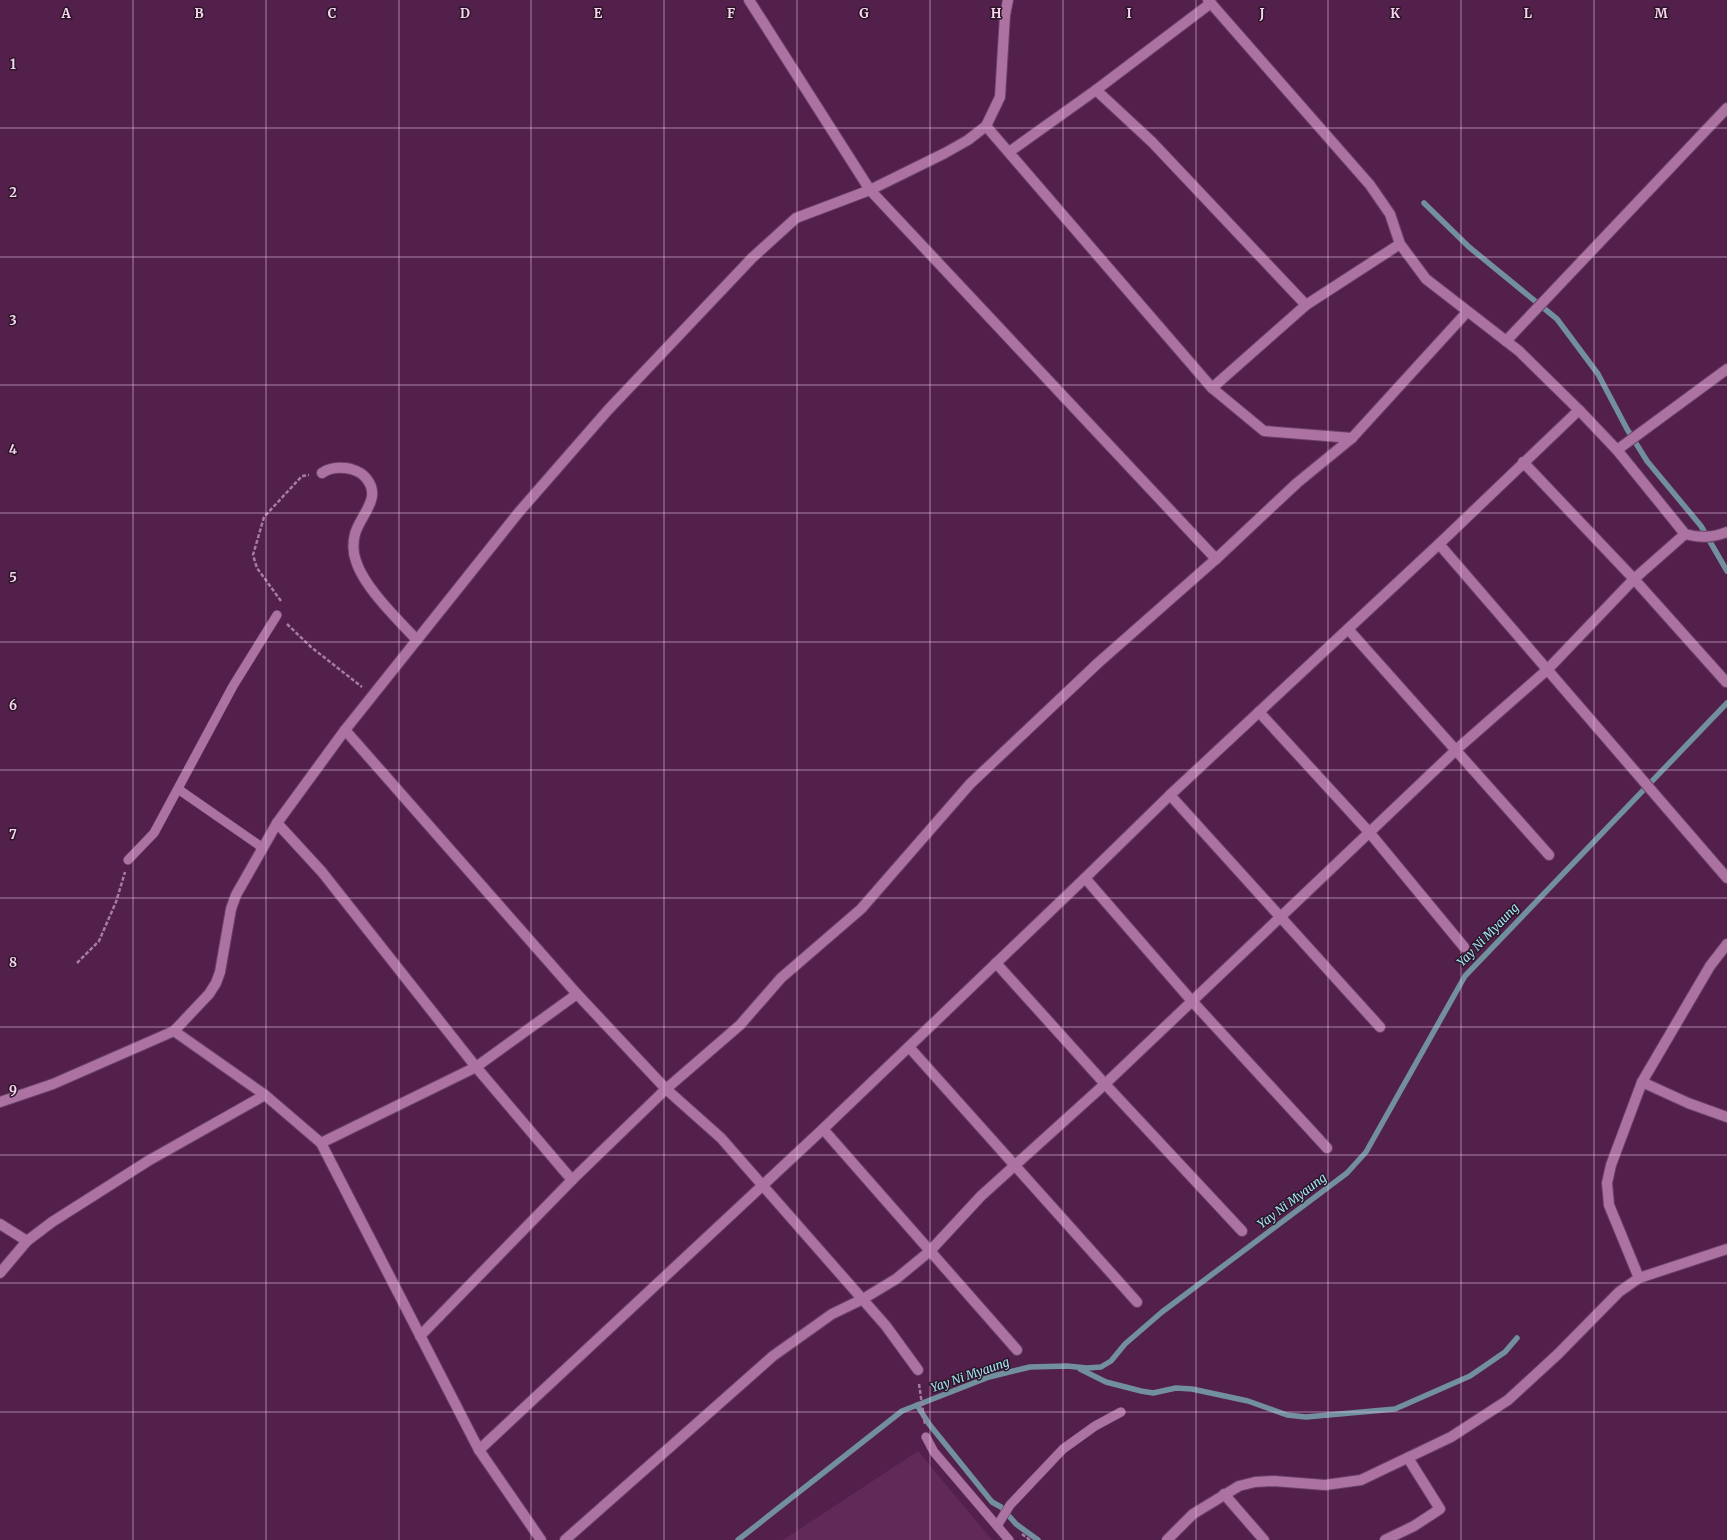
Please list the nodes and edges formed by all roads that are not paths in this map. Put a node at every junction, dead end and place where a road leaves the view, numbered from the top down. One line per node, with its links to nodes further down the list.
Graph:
1 (749, 0): 8 (street)
2 (1008, 0): 6 (street)
3 (1210, 2): 4 (street); 9 (street)
4 (1096, 90): 7 (street); 10 (street)
5 (1727, 108): 12 (street)
6 (986, 126): 7 (street); 8 (street)
7 (1009, 152): 14 (street)
8 (870, 190): 23 (street); 27 (street)
9 (1400, 244): 10 (street); 11 (street)
10 (1306, 306): 14 (street)
11 (1467, 312): 12 (street); 16 (street)
12 (1506, 341): 15 (street)
13 (1727, 369): 17 (street)
14 (1212, 388): 16 (street)
15 (1579, 410): 17 (street); 18 (street)
16 (1352, 438): 23 (street)
17 (1616, 450): 21 (street)
18 (1523, 462): 22 (street); 24 (street)
19 (322, 473): 27 (street)
20 (1727, 532): 21 (street)
21 (1685, 534): 24 (street)
22 (1439, 544): 26 (street); 28 (street)
23 (1216, 559): 54 (street)
24 (1634, 579): 28 (street); 29 (street)
25 (277, 615): 33 (lane)
26 (1348, 629): 30 (street); 32 (street)
27 (417, 640): 31 (street)
28 (1547, 670): 32 (street); 41 (street)
29 (1726, 682)
30 (1260, 712): 34 (street); 36 (street)
31 (345, 730): 35 (street); 46 (street)
32 (1457, 749): 36 (street); 38 (street)
33 (178, 789): 37 (lane); 39 (lane)
34 (1170, 795): 40 (street); 42 (street)
35 (278, 823): 37 (street); 51 (street)
36 (1369, 832): 42 (street); 44 (street)
37 (263, 848): 49 (street)
38 (1549, 855)
39 (128, 860)
40 (1085, 878): 45 (street); 47 (street)
41 (1727, 878)
42 (1280, 916): 47 (street); 48 (street)
43 (1727, 944): 52 (street)
44 (1464, 947)
45 (996, 963): 50 (street); 53 (street)
46 (577, 994): 51 (street); 54 (street)
47 (1191, 1000): 53 (street); 60 (street)
48 (1380, 1027)
49 (174, 1031): 55 (street); 56 (street)
50 (909, 1047): 58 (street); 61 (street)
51 (476, 1067): 59 (street); 62 (street)
52 (1642, 1082): 57 (street); 70 (street)
53 (1105, 1084): 61 (street); 65 (street)
54 (666, 1089): 62 (street); 63 (street)
55 (265, 1096): 59 (street); 66 (street)
56 (0, 1102)
57 (1727, 1117)
58 (823, 1129): 63 (street); 68 (street)
59 (321, 1143): 73 (street)
60 (1327, 1148)
61 (1015, 1166): 68 (street); 72 (street)
62 (572, 1180): 73 (street)
63 (762, 1186): 71 (street); 78 (street)
64 (0, 1224): 66 (street)
65 (1242, 1232)
66 (27, 1241): 69 (street)
67 (1727, 1249): 70 (street)
68 (930, 1251): 71 (street); 74 (street)
69 (0, 1274)
70 (1639, 1278): 79 (street)
71 (863, 1299): 75 (street); 84 (street)
72 (1137, 1302)
73 (420, 1336): 78 (street)
74 (1017, 1350)
75 (918, 1370)
76 (1121, 1412): 81 (lane)
77 (926, 1437): 81 (lane)
78 (479, 1450): 83 (street)
79 (1408, 1458): 80 (street); 87 (street)
80 (1224, 1494): 82 (street); 86 (street)
81 (997, 1526): 85 (lane)
82 (1173, 1538)
83 (541, 1540)
84 (565, 1540)
85 (1010, 1540)
86 (1264, 1540)
87 (1385, 1540)

